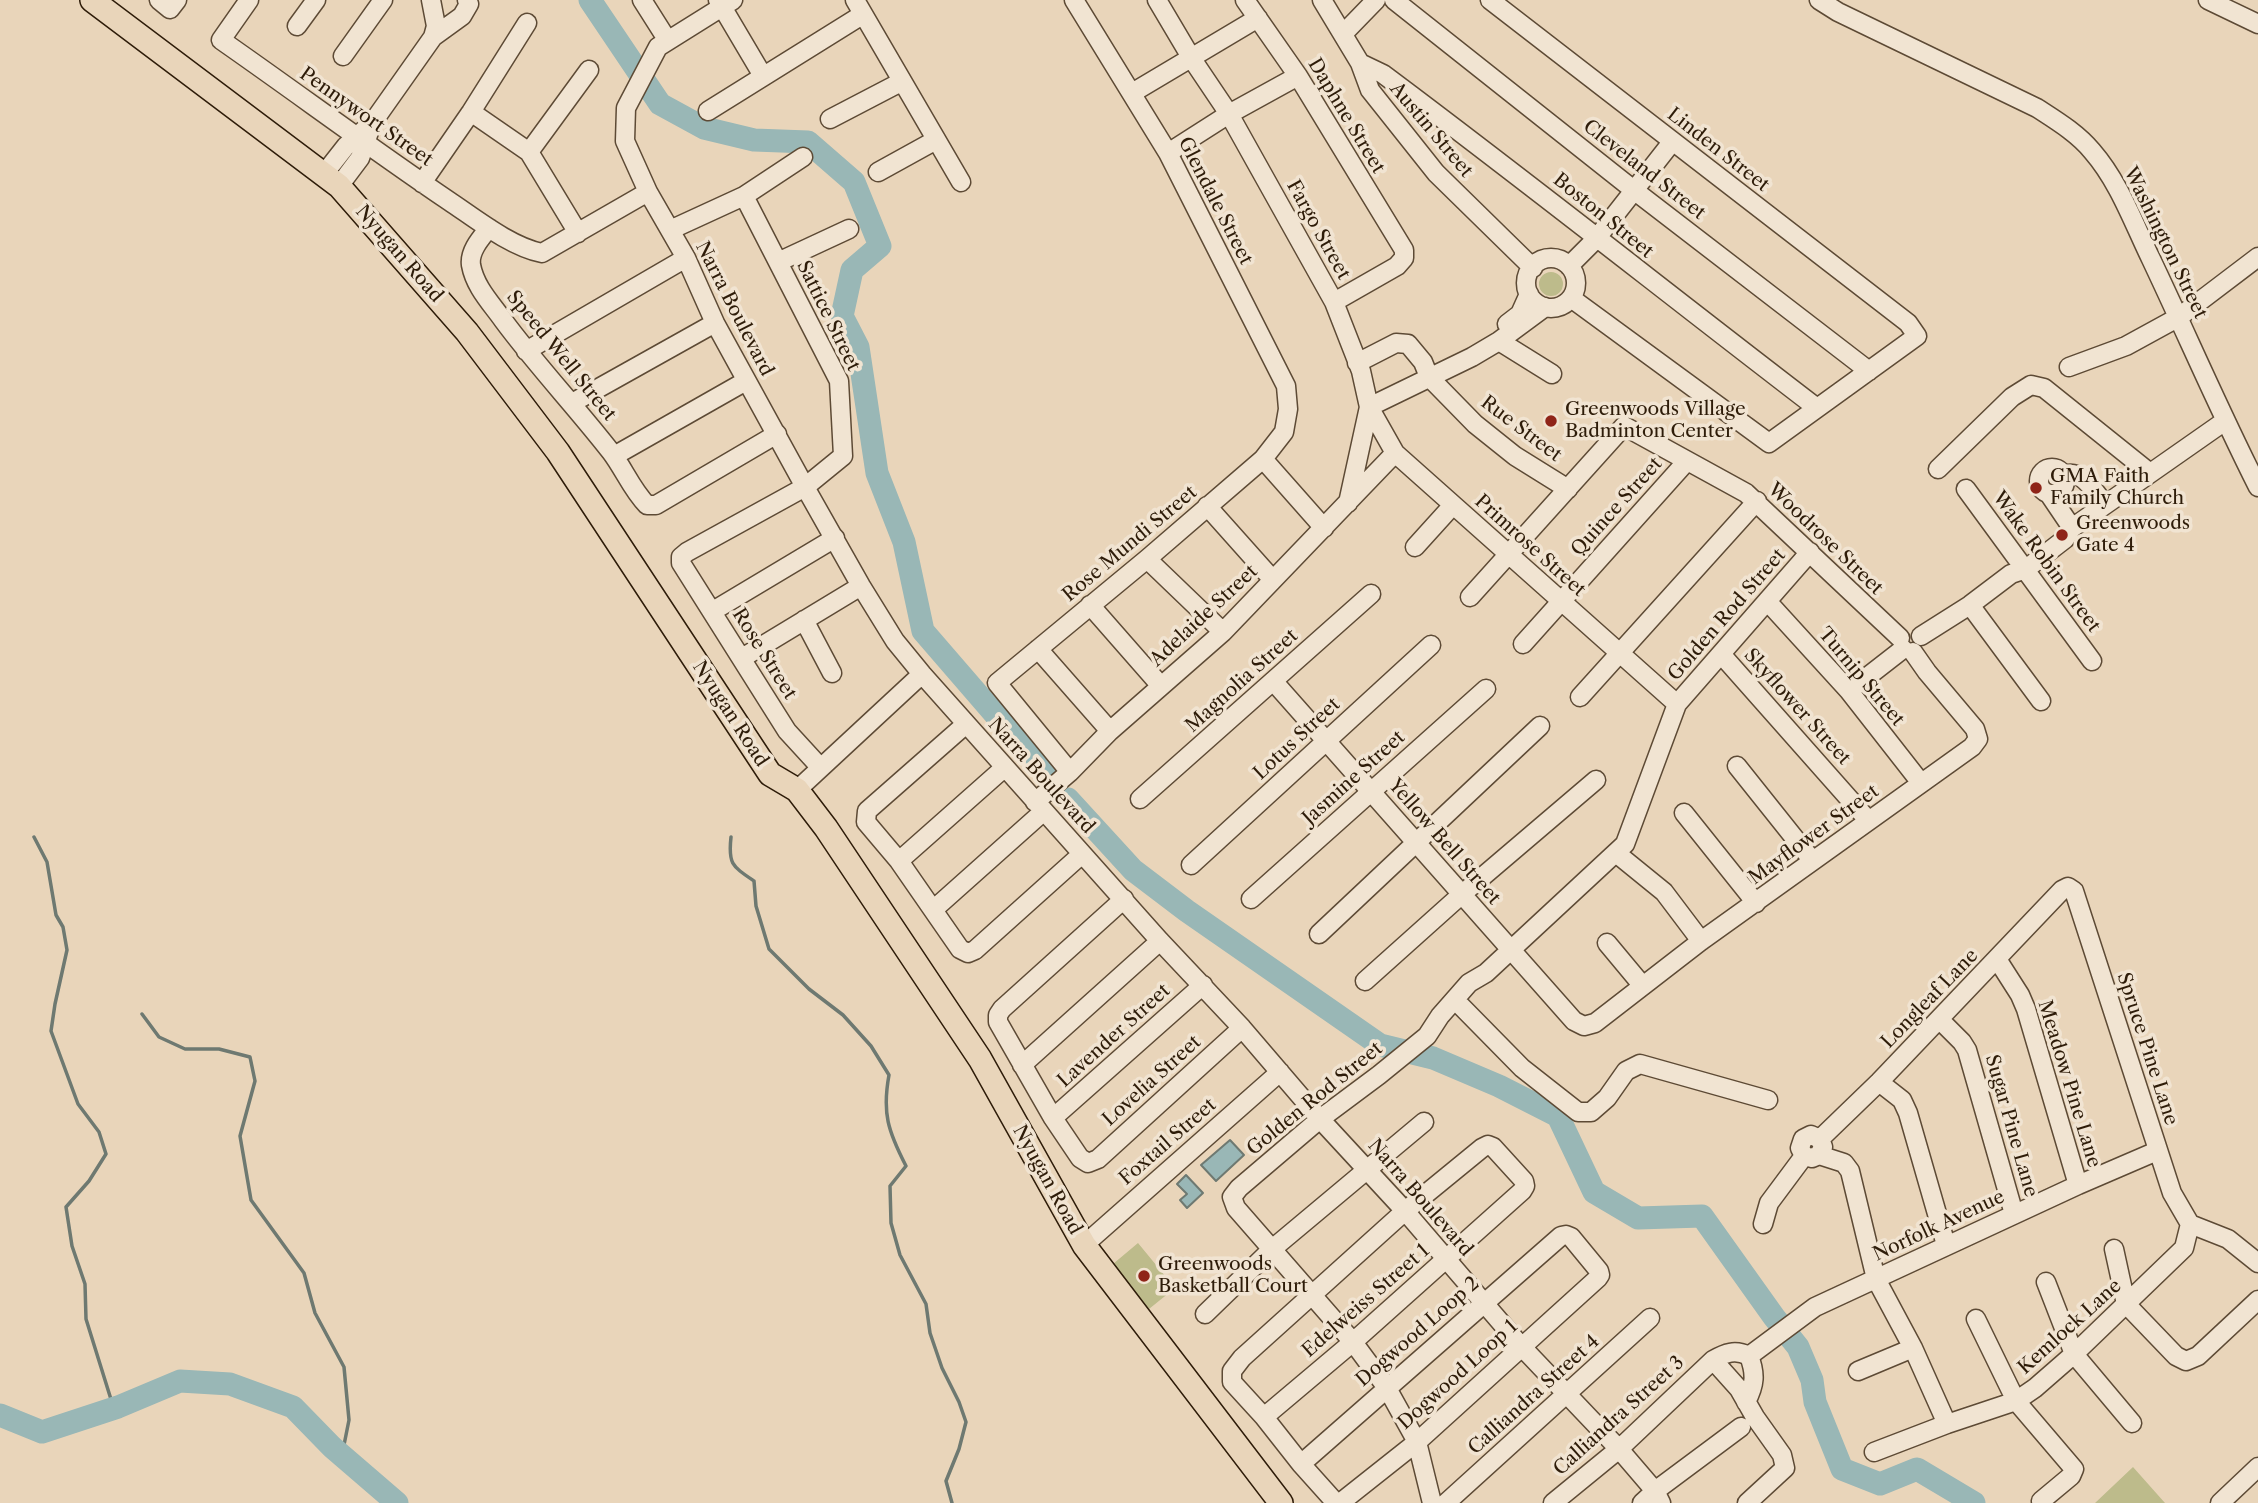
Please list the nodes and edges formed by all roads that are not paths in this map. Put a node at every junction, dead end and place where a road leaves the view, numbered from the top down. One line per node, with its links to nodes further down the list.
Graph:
1 (92, 0): 45 (main road, Nyugan Road)
2 (249, 0): 38 (street, Pennywort Street)
3 (316, 0): 22 (street)
4 (383, 0): 26 (street)
5 (432, 0): 24 (street)
6 (467, 0): 24 (street)
7 (642, 0): 25 (street)
8 (1074, 0): 33 (street, Glendale Street)
9 (1157, 0): 27 (street, Fargo Street)
10 (1245, 0): 19 (street, Daphne Street)
11 (1322, 0): 23 (street, Austin Street)
12 (1376, 0): 23 (street)
13 (1394, 0): 48 (street, Cleveland Street)
14 (1490, 0): 40 (street, Linden Street)
15 (1819, 0): 65 (street, Washington Street)
16 (2208, 0): 21 (street)
17 (724, 2): 25 (street, Narra Boulevard); 30 (street)
18 (858, 7): 30 (street); 32 (street)
19 (1258, 18): 27 (street); 31 (street, Daphne Street)
20 (527, 23): 35 (street)
21 (2258, 24)
22 (298, 26)
23 (1343, 34): 28 (street, Austin Street)
24 (433, 37): 38 (street)
25 (663, 44): 49 (street, Narra Boulevard)
26 (343, 57)
27 (1192, 59): 33 (street); 36 (street, Fargo Street)
28 (1360, 63): 55 (street, Boston Street); 60 (street, Austin Street)
29 (589, 70): 41 (street)
30 (763, 76): 34 (street)
31 (1298, 76): 36 (street); 63 (street, Daphne Street)
32 (901, 82): 37 (street); 39 (street)
33 (1132, 93): 42 (street, Glendale Street)
34 (708, 111)
35 (471, 112): 41 (street); 47 (street)
36 (1230, 114): 42 (street); 63 (street, Fargo Street)
37 (830, 119)
38 (361, 139): 45 (street); 47 (street, Pennywort Street)
39 (936, 140): 44 (street); 46 (street)
40 (1672, 142): 48 (street); 71 (street, Linden Street)
41 (529, 152): 54 (street)
42 (1168, 153): 79 (street, Glendale Street)
43 (803, 157): 50 (street)
44 (878, 172)
45 (332, 180): 143 (main road, Nyugan Road)
46 (961, 182)
47 (422, 183): 51 (street, Pennywort Street)
48 (1635, 191): 55 (street); 71 (street, Cleveland Street)
49 (648, 192): 53 (street, Narra Boulevard); 54 (street)
50 (744, 196): 53 (street); 58 (street, Sattice Street)
51 (489, 228): 54 (street, Pennywort Street); 68 (street, Speed Well Street)
52 (849, 229): 58 (street)
53 (670, 230): 57 (street, Narra Boulevard)
54 (578, 233)
55 (1596, 239): 59 (street); 77 (street, Boston Street)
56 (2258, 257): 65 (street)
57 (686, 258): 66 (street, Narra Boulevard); 68 (street)
58 (778, 262): 88 (street, Sattice Street)
59 (1569, 266): 60 (street); 62 (street)
60 (1532, 268): 61 (street)
61 (1529, 294): 64 (street); 72 (street)
62 (1571, 298): 64 (street); 77 (street)
63 (1334, 302): 69 (street, Fargo Street)
64 (1545, 307): 67 (street)
65 (2179, 317): 70 (street); 78 (street, Washington Street)
66 (715, 323): 74 (street, Narra Boulevard); 76 (street)
67 (1499, 341): 72 (street); 73 (street)
68 (526, 351): 76 (street, Speed Well Street)
69 (1357, 363): 72 (street, Rue Street); 75 (street, Fargo Street)
70 (2069, 367)
71 (1869, 371): 77 (street)
72 (1427, 372): 75 (street); 90 (street, Rue Street)
73 (1552, 374)
74 (747, 381): 80 (street, Narra Boulevard); 82 (street)
75 (1368, 401): 81 (street, Primrose Street); 93 (street, Fargo Street)
76 (572, 402): 82 (street, Speed Well Street)
77 (1816, 408)
78 (2225, 421): 85 (street, Washington Street); 87 (street)
79 (1284, 432): 83 (street, Rose Mundi Street)
80 (777, 434): 82 (street, Speed Well Street); 88 (street, Narra Boulevard)
81 (1395, 453): 93 (street, Adelaide Street); 94 (street, Primrose Street)
82 (614, 456)
83 (1263, 459): 96 (street, Rose Mundi Street); 97 (street)
84 (1687, 461): 90 (street, Woodrose Street); 92 (street, Woodrose Street); 110 (street, Quince Street)
85 (2254, 468): 89 (street, Washington Street)
86 (1938, 469): 87 (street)
87 (2150, 473): 95 (street)
88 (805, 487): 99 (street, Narra Boulevard); 113 (street, Rose Street)
89 (2258, 487)
90 (1568, 489): 102 (street, Woodrose Street)
91 (1966, 489): 104 (street, Wake Robin Street)
92 (1757, 501): 101 (street, Woodrose Street); 120 (street)
93 (1348, 503): 97 (street, Adelaide Street)
94 (1453, 505): 100 (street); 102 (street, Primrose Street)
95 (2105, 505): 98 (street); 98 (street)
96 (1207, 506): 103 (street, Rose Mundi Street); 105 (street)
97 (1324, 528): 105 (street, Adelaide Street)
98 (2072, 528): 104 (street)
99 (835, 538): 106 (street, Narra Boulevard); 113 (street)
100 (1415, 547)
101 (1810, 552): 109 (street, Golden Rod Street); 117 (street, Woodrose Street)
102 (1509, 554): 108 (street, Woodrose Street); 110 (street, Primrose Street)
103 (1147, 559): 111 (street, Rose Mundi Street); 115 (street)
104 (2019, 567): 112 (street); 123 (street, Wake Robin Street)
105 (1272, 580): 115 (street, Adelaide Street)
106 (860, 586): 114 (street); 125 (street, Narra Boulevard)
107 (1371, 594): 126 (street, Magnolia Street)
108 (1470, 597)
109 (1767, 601): 121 (street, Golden Rod Street); 129 (street, Turnip Street)
110 (1561, 602): 116 (street, Quince Street); 120 (street, Primrose Street)
111 (1090, 605): 119 (street, Rose Mundi Street); 127 (street)
112 (1970, 605): 117 (street); 131 (street)
113 (713, 611): 122 (street, Rose Street)
114 (804, 620): 122 (street); 124 (street)
115 (1223, 632): 127 (street, Adelaide Street)
116 (1523, 644)
117 (1909, 644): 129 (street); 142 (street, Mayflower Street)
118 (1430, 645): 136 (street, Lotus Street)
119 (1038, 649): 135 (street); 140 (street, Rose Mundi Street)
120 (1619, 653): 130 (street); 132 (street, Primrose Street)
121 (1721, 654): 132 (street, Golden Rod Street); 148 (street, Skyflower Street)
122 (741, 658): 138 (street, Rose Street)
123 (2092, 661)
124 (832, 673)
125 (922, 674): 133 (street, Narra Boulevard); 138 (street)
126 (1274, 682): 136 (street, Yellow Bell Street); 145 (street, Magnolia Street)
127 (1161, 686): 135 (street, Adelaide Street)
128 (1486, 690): 144 (street, Jasmine Street)
129 (1849, 691): 142 (street, Turnip Street)
130 (1580, 697)
131 (2042, 701)
132 (1677, 704): 150 (street, Golden Rod Street)
133 (966, 724): 139 (street, Narra Boulevard); 153 (street)
134 (1541, 726): 149 (street)
135 (1110, 731): 140 (street, Adelaide Street)
136 (1325, 741): 144 (street, Yellow Bell Street); 154 (street, Lotus Street)
137 (1737, 766): 152 (street)
138 (820, 768): 143 (street)
139 (1004, 768): 146 (street, Narra Boulevard); 153 (street)
140 (1070, 772): 146 (street, Adelaide Street)
141 (1596, 780): 156 (street)
142 (1921, 783): 148 (street, Mayflower Street)
143 (797, 790): 191 (main road, Nyugan Road)
144 (1371, 791): 149 (street, Yellow Bell Street); 158 (street, Jasmine Street)
145 (1140, 799)
146 (1040, 807): 151 (street, Narra Boulevard); 160 (street, Adelaide Street)
147 (1684, 813): 159 (street)
148 (1868, 820): 152 (street, Mayflower Street)
149 (1416, 842): 156 (street, Yellow Bell Street); 161 (street)
150 (1616, 853): 163 (street); 165 (street, Golden Rod Street)
151 (1082, 854): 157 (street, Narra Boulevard); 160 (street)
152 (1812, 860): 159 (street, Mayflower Street)
153 (899, 861): 160 (street)
154 (1191, 865)
155 (2068, 887): 166 (street, Longleaf Lane); 184 (street, Spruce Pine Lane)
156 (1461, 895): 165 (street, Yellow Bell Street); 168 (street)
157 (1124, 899): 162 (street, Narra Boulevard); 176 (street)
158 (1251, 899)
159 (1756, 903): 163 (street, Mayflower Street)
160 (933, 910)
161 (1319, 934)
162 (1160, 941): 169 (street, Narra Boulevard); 176 (street)
163 (1701, 941): 170 (street, Mayflower Street)
164 (1607, 943): 170 (street)
165 (1511, 949): 167 (street, Golden Rod Street); 173 (street, Yellow Bell Street)
166 (1997, 959): 172 (street, Longleaf Lane); 186 (street, Meadow Pine Lane)
167 (1486, 973): 171 (street, Golden Rod Street); 175 (street, Golden Rod Street)
168 (1365, 981)
169 (1203, 985): 174 (street, Narra Boulevard); 180 (street, Lavender Street)
170 (1642, 985): 173 (street, Mayflower Street)
171 (1461, 1006): 175 (street, Golden Rod Street); 179 (street)
172 (1939, 1019): 178 (street, Longleaf Lane); 188 (street, Sugar Pine Lane)
173 (1584, 1026)
174 (1242, 1028): 177 (street, Narra Boulevard); 180 (street, Lovelia Street)
175 (1429, 1032): 181 (street, Golden Rod Street)
176 (1022, 1065): 180 (street)
177 (1280, 1072): 181 (street, Narra Boulevard); 191 (street, Foxtail Street)
178 (1879, 1082): 183 (street, Longleaf Lane); 192 (street)
179 (1768, 1100)
180 (1054, 1118)
181 (1320, 1119): 185 (street, Narra Boulevard); 193 (street, Golden Rod Street)
182 (1424, 1122): 185 (street)
183 (1814, 1150): 189 (street, Longleaf Lane); 198 (street)
184 (2157, 1151): 186 (street, Norfolk Avenue); 190 (street, Spruce Pine Lane)
185 (1367, 1168): 187 (street, Narra Boulevard); 193 (street)
186 (2078, 1185): 188 (street, Norfolk Avenue)
187 (1405, 1211): 195 (street, Narra Boulevard); 195 (street, Edelweiss Street 1); 200 (street)
188 (2014, 1214): 192 (street, Norfolk Avenue)
189 (1763, 1224)
190 (2190, 1224): 196 (street); 203 (street, Kemlock Lane)
191 (1084, 1245): 229 (main road, Nyugan Road)
192 (1946, 1245): 198 (street, Norfolk Avenue)
193 (1271, 1250): 200 (street); 204 (street)
194 (2113, 1250): 203 (street)
195 (1446, 1260): 202 (street, Narra Boulevard); 207 (street, Edelweiss Street 1)
196 (2258, 1263)
197 (1600, 1275): 202 (street, Dogwood Loop 2); 208 (street, Dogwood Loop 1)
198 (1876, 1279): 209 (street); 210 (street, Norfolk Avenue)
199 (2046, 1282): 211 (street)
200 (1312, 1296): 207 (street); 218 (street)
201 (2258, 1300): 203 (street)
202 (1483, 1303): 208 (street, Narra Boulevard); 214 (street, Dogwood Loop 2)
203 (2126, 1304): 211 (street, Kemlock Lane)
204 (1205, 1314)
205 (1650, 1318): 215 (street, Calliandra Street 4)
206 (1976, 1318): 216 (street)
207 (1353, 1342): 214 (street); 218 (street, Edelweiss Street 1)
208 (1521, 1346): 215 (street, Narra Boulevard); 222 (street, Dogwood Loop 1)
209 (1913, 1348): 213 (street); 220 (street)
210 (1751, 1354): 212 (street); 217 (street)
211 (2074, 1354): 216 (street, Kemlock Lane); 219 (street)
212 (1713, 1360): 217 (street); 223 (street, Calliandra Street 3)
213 (1858, 1371)
214 (1387, 1388): 222 (street); 225 (street, Dogwood Loop 2)
215 (1567, 1392): 223 (street, Narra Boulevard); 232 (street, Calliandra Street 4)
216 (2016, 1401): 220 (street, Kemlock Lane); 228 (street)
217 (1746, 1402): 234 (street)
218 (1264, 1418): 225 (street)
219 (2132, 1423)
220 (1947, 1424): 224 (street, Kemlock Lane)
221 (1741, 1427): 227 (street)
222 (1417, 1442): 230 (street, Dogwood Loop 1); 231 (street)
223 (1619, 1449): 227 (street, Narra Boulevard); 233 (street, Calliandra Street 3)
224 (1874, 1452)
225 (1301, 1464): 230 (street)
226 (2258, 1468): 235 (street)
227 (1653, 1499)
228 (2041, 1501)
229 (1282, 1503)
230 (1338, 1503)
231 (1432, 1503)
232 (1446, 1503)
233 (1553, 1503)
234 (1747, 1503)
235 (2220, 1503)

